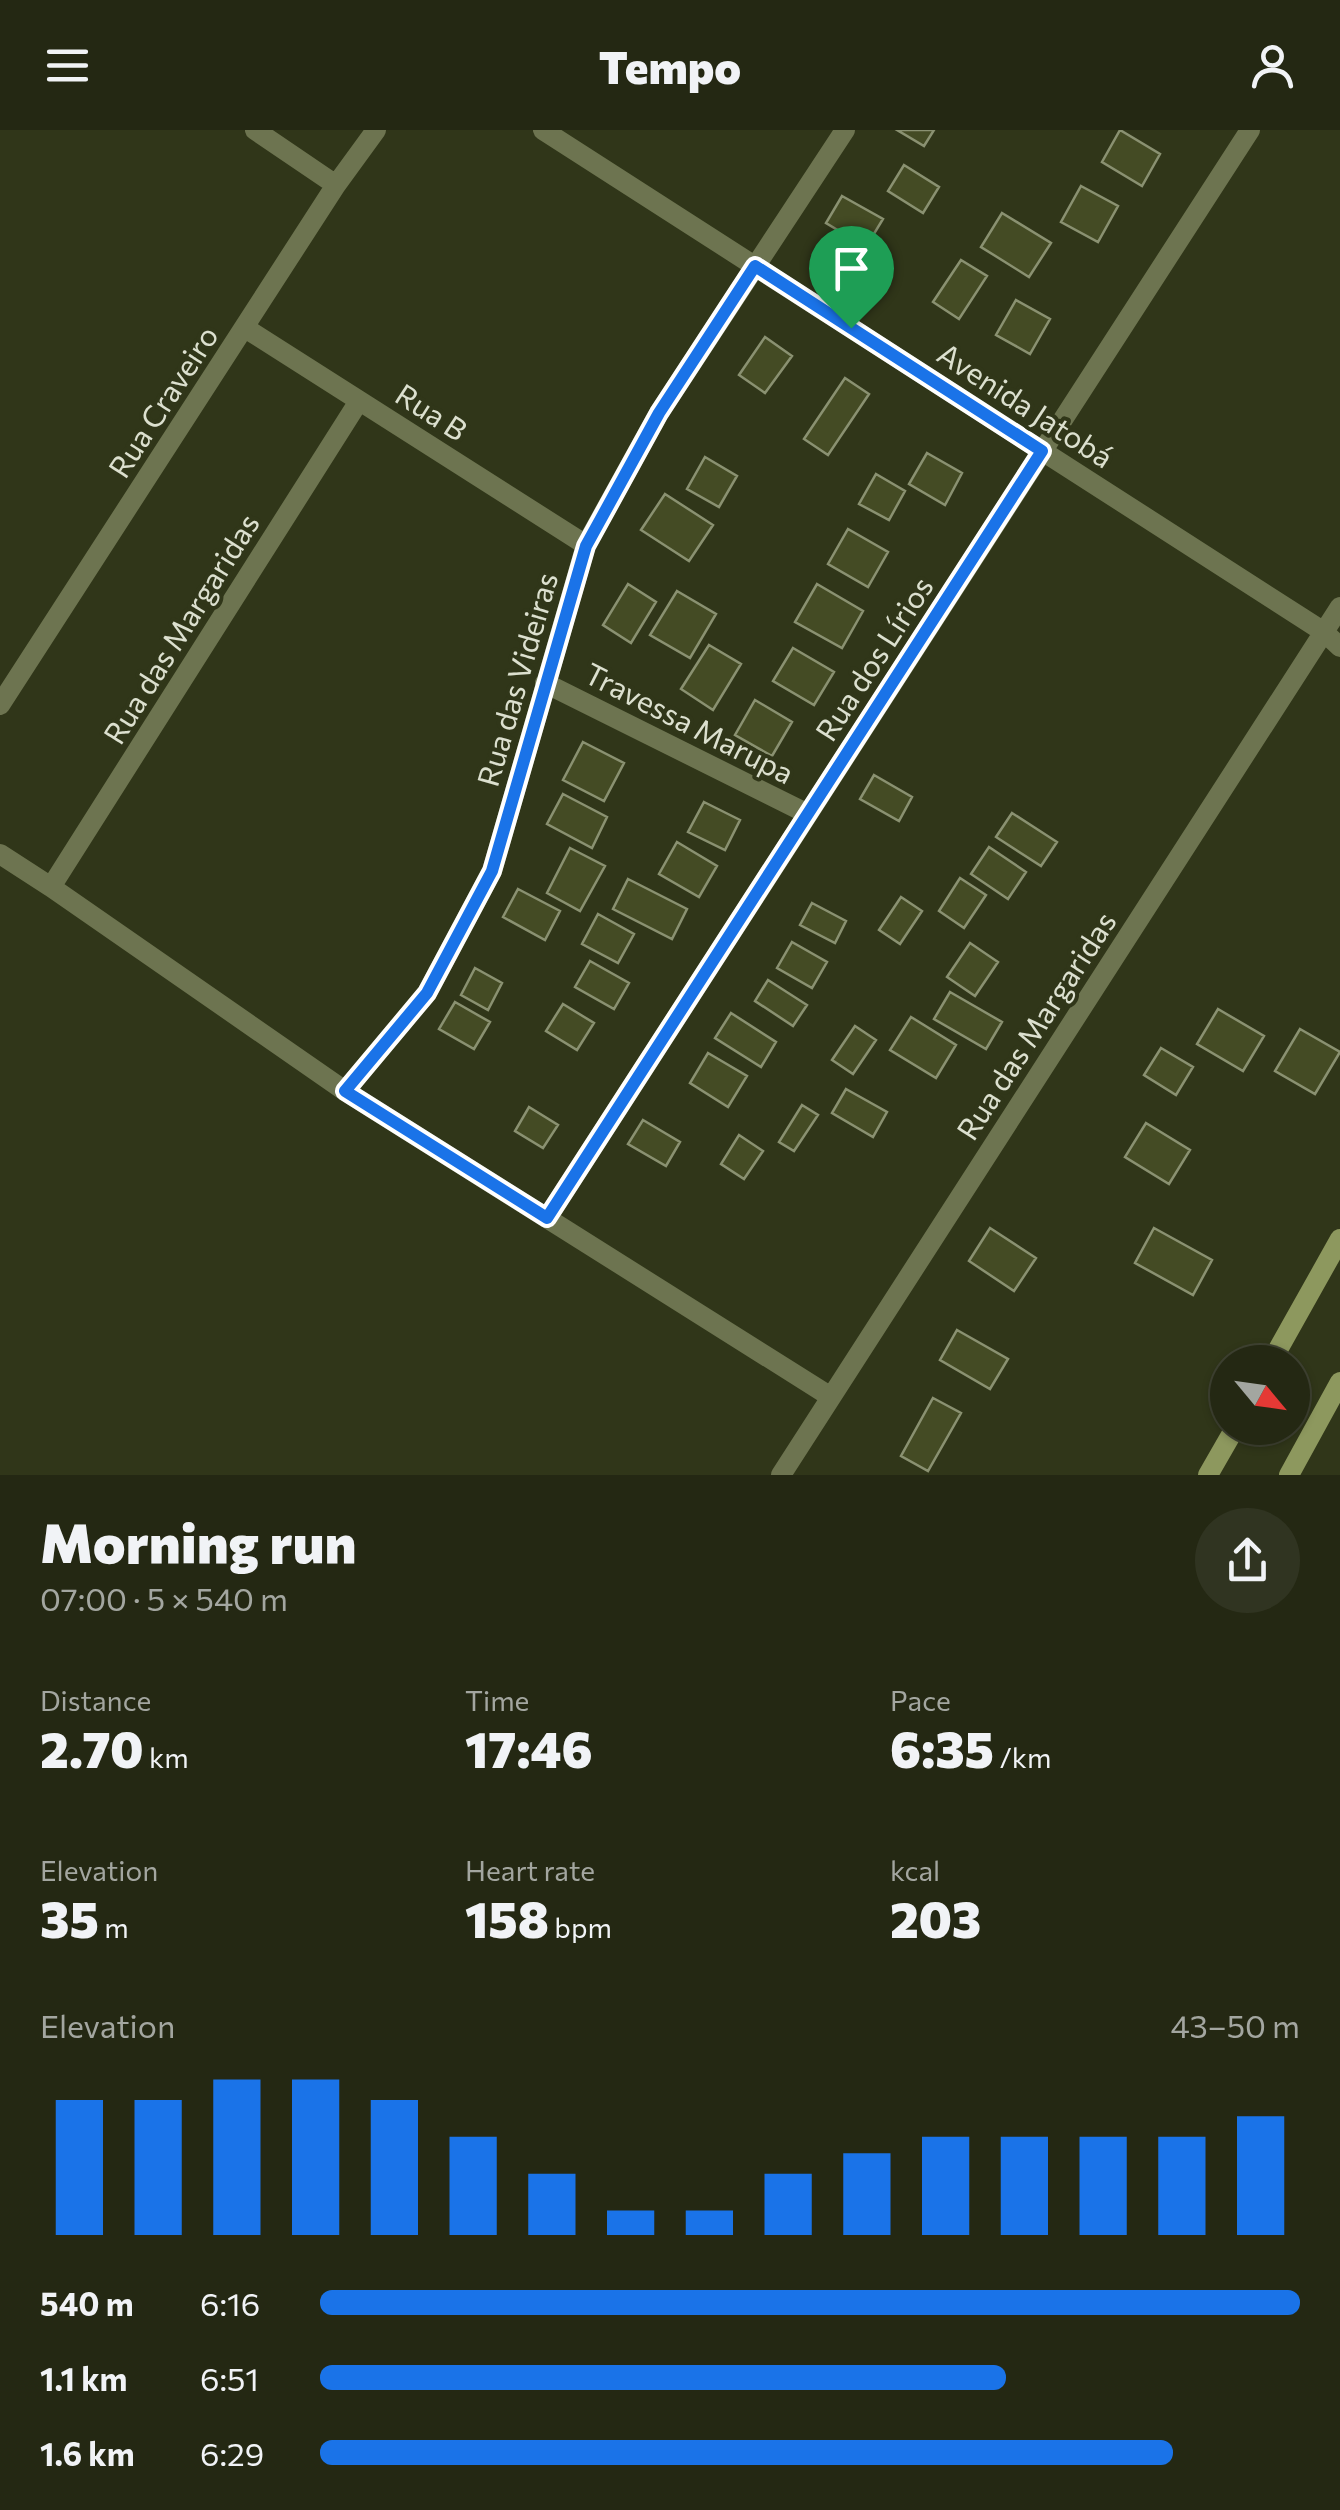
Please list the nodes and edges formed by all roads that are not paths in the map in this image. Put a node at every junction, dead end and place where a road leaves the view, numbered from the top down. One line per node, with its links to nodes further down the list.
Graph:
1 (255, 130): 6 (street)
2 (376, 130): 6 (street, Rua Craveiro)
3 (543, 130): 7 (street, Avenida Jatobá)
4 (845, 130): 7 (street, Rua das Videiras)
5 (1250, 130): 10 (street, Rua dos Lírios)
6 (336, 185): 8 (street, Rua Craveiro)
7 (755, 266): 10 (street, Avenida Jatobá); 11 (street, Rua das Videiras)
8 (246, 328): 9 (street, Rua B); 16 (street, Rua Craveiro)
9 (359, 401): 11 (street, Rua B); 19 (street, Rua das Margaridas)
10 (1042, 451): 13 (street, Avenida Jatobá); 17 (street, Rua dos Lírios)
11 (586, 546): 15 (street, Rua das Videiras)
12 (1340, 608): 13 (street, Rua das Margaridas)
13 (1324, 632): 14 (street, Avenida Jatobá); 25 (street, Rua das Margaridas)
14 (1340, 648)
15 (545, 683): 17 (street, Travessa Marupa); 20 (street, Rua das Videiras)
16 (0, 705)
17 (808, 814): 21 (street, Rua dos Lírios)
18 (0, 854): 19 (street)
19 (52, 886): 20 (street)
20 (345, 1091): 21 (street)
21 (547, 1218): 25 (street)
22 (1340, 1239): 23 (street)
23 (1281, 1345)
24 (1340, 1382): 29 (street)
25 (831, 1396): 27 (street, Rua das Margaridas)
26 (1225, 1445): 28 (street)
27 (781, 1475)
28 (1208, 1475)
29 (1289, 1475)

